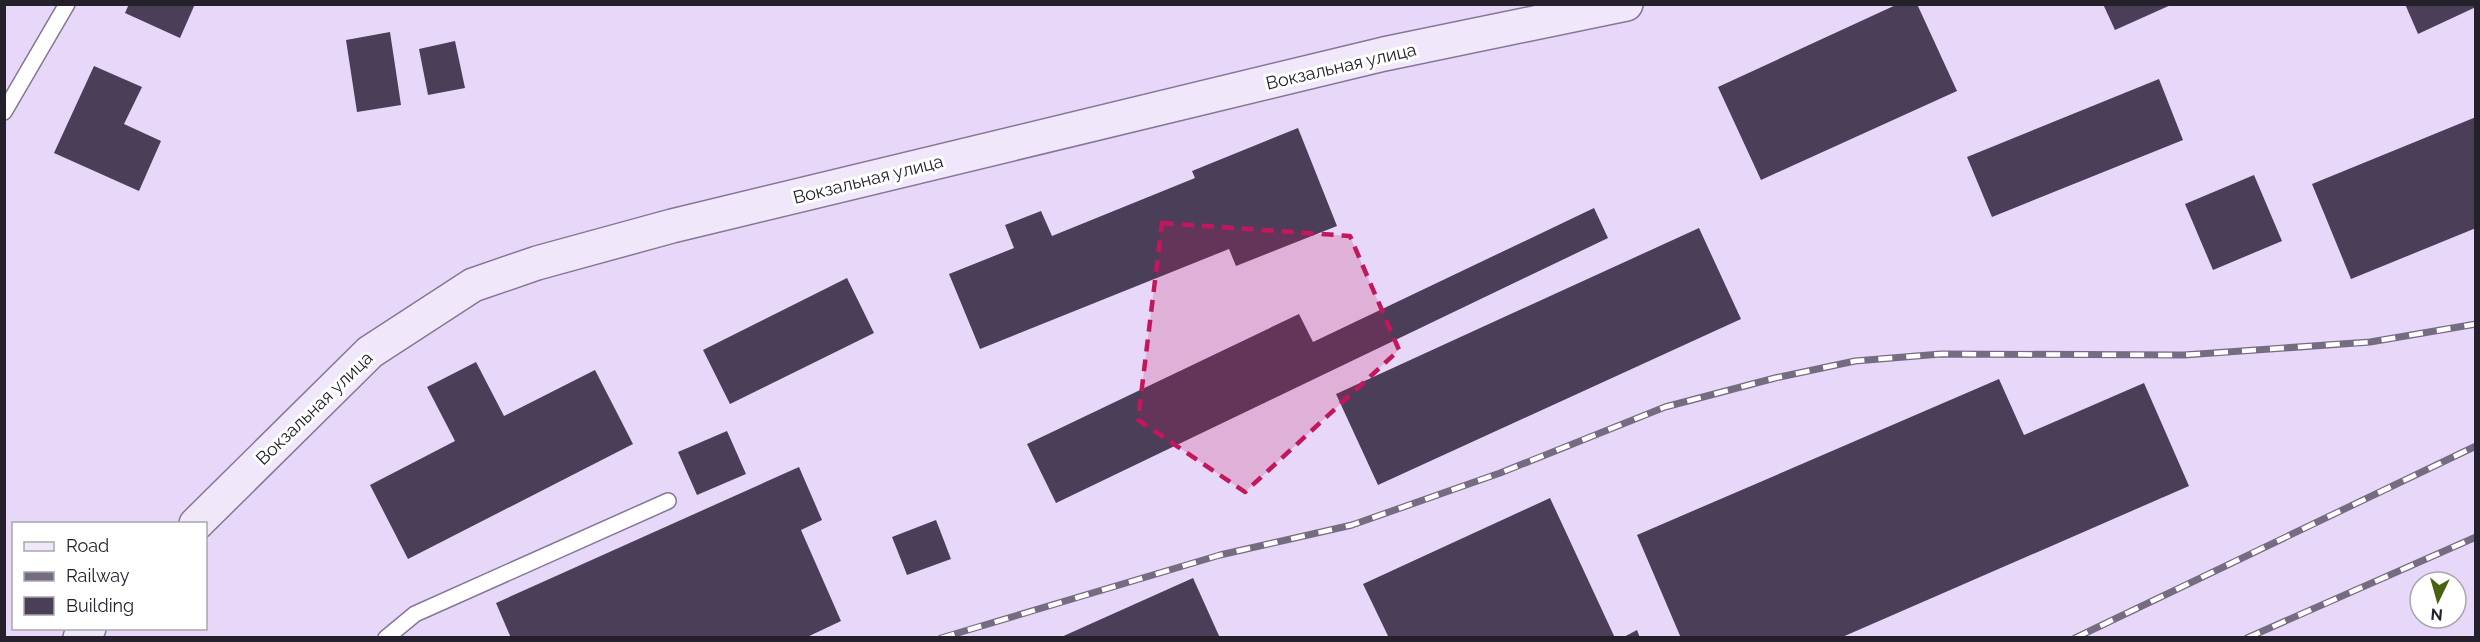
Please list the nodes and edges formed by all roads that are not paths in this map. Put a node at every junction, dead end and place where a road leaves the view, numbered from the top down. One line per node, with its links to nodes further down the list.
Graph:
1 (67, 4): 3 (lane)
2 (1626, 4): 5 (street, Вокзальная улица)
3 (4, 111)
4 (668, 501): 6 (lane)
5 (198, 522)
6 (386, 638)

